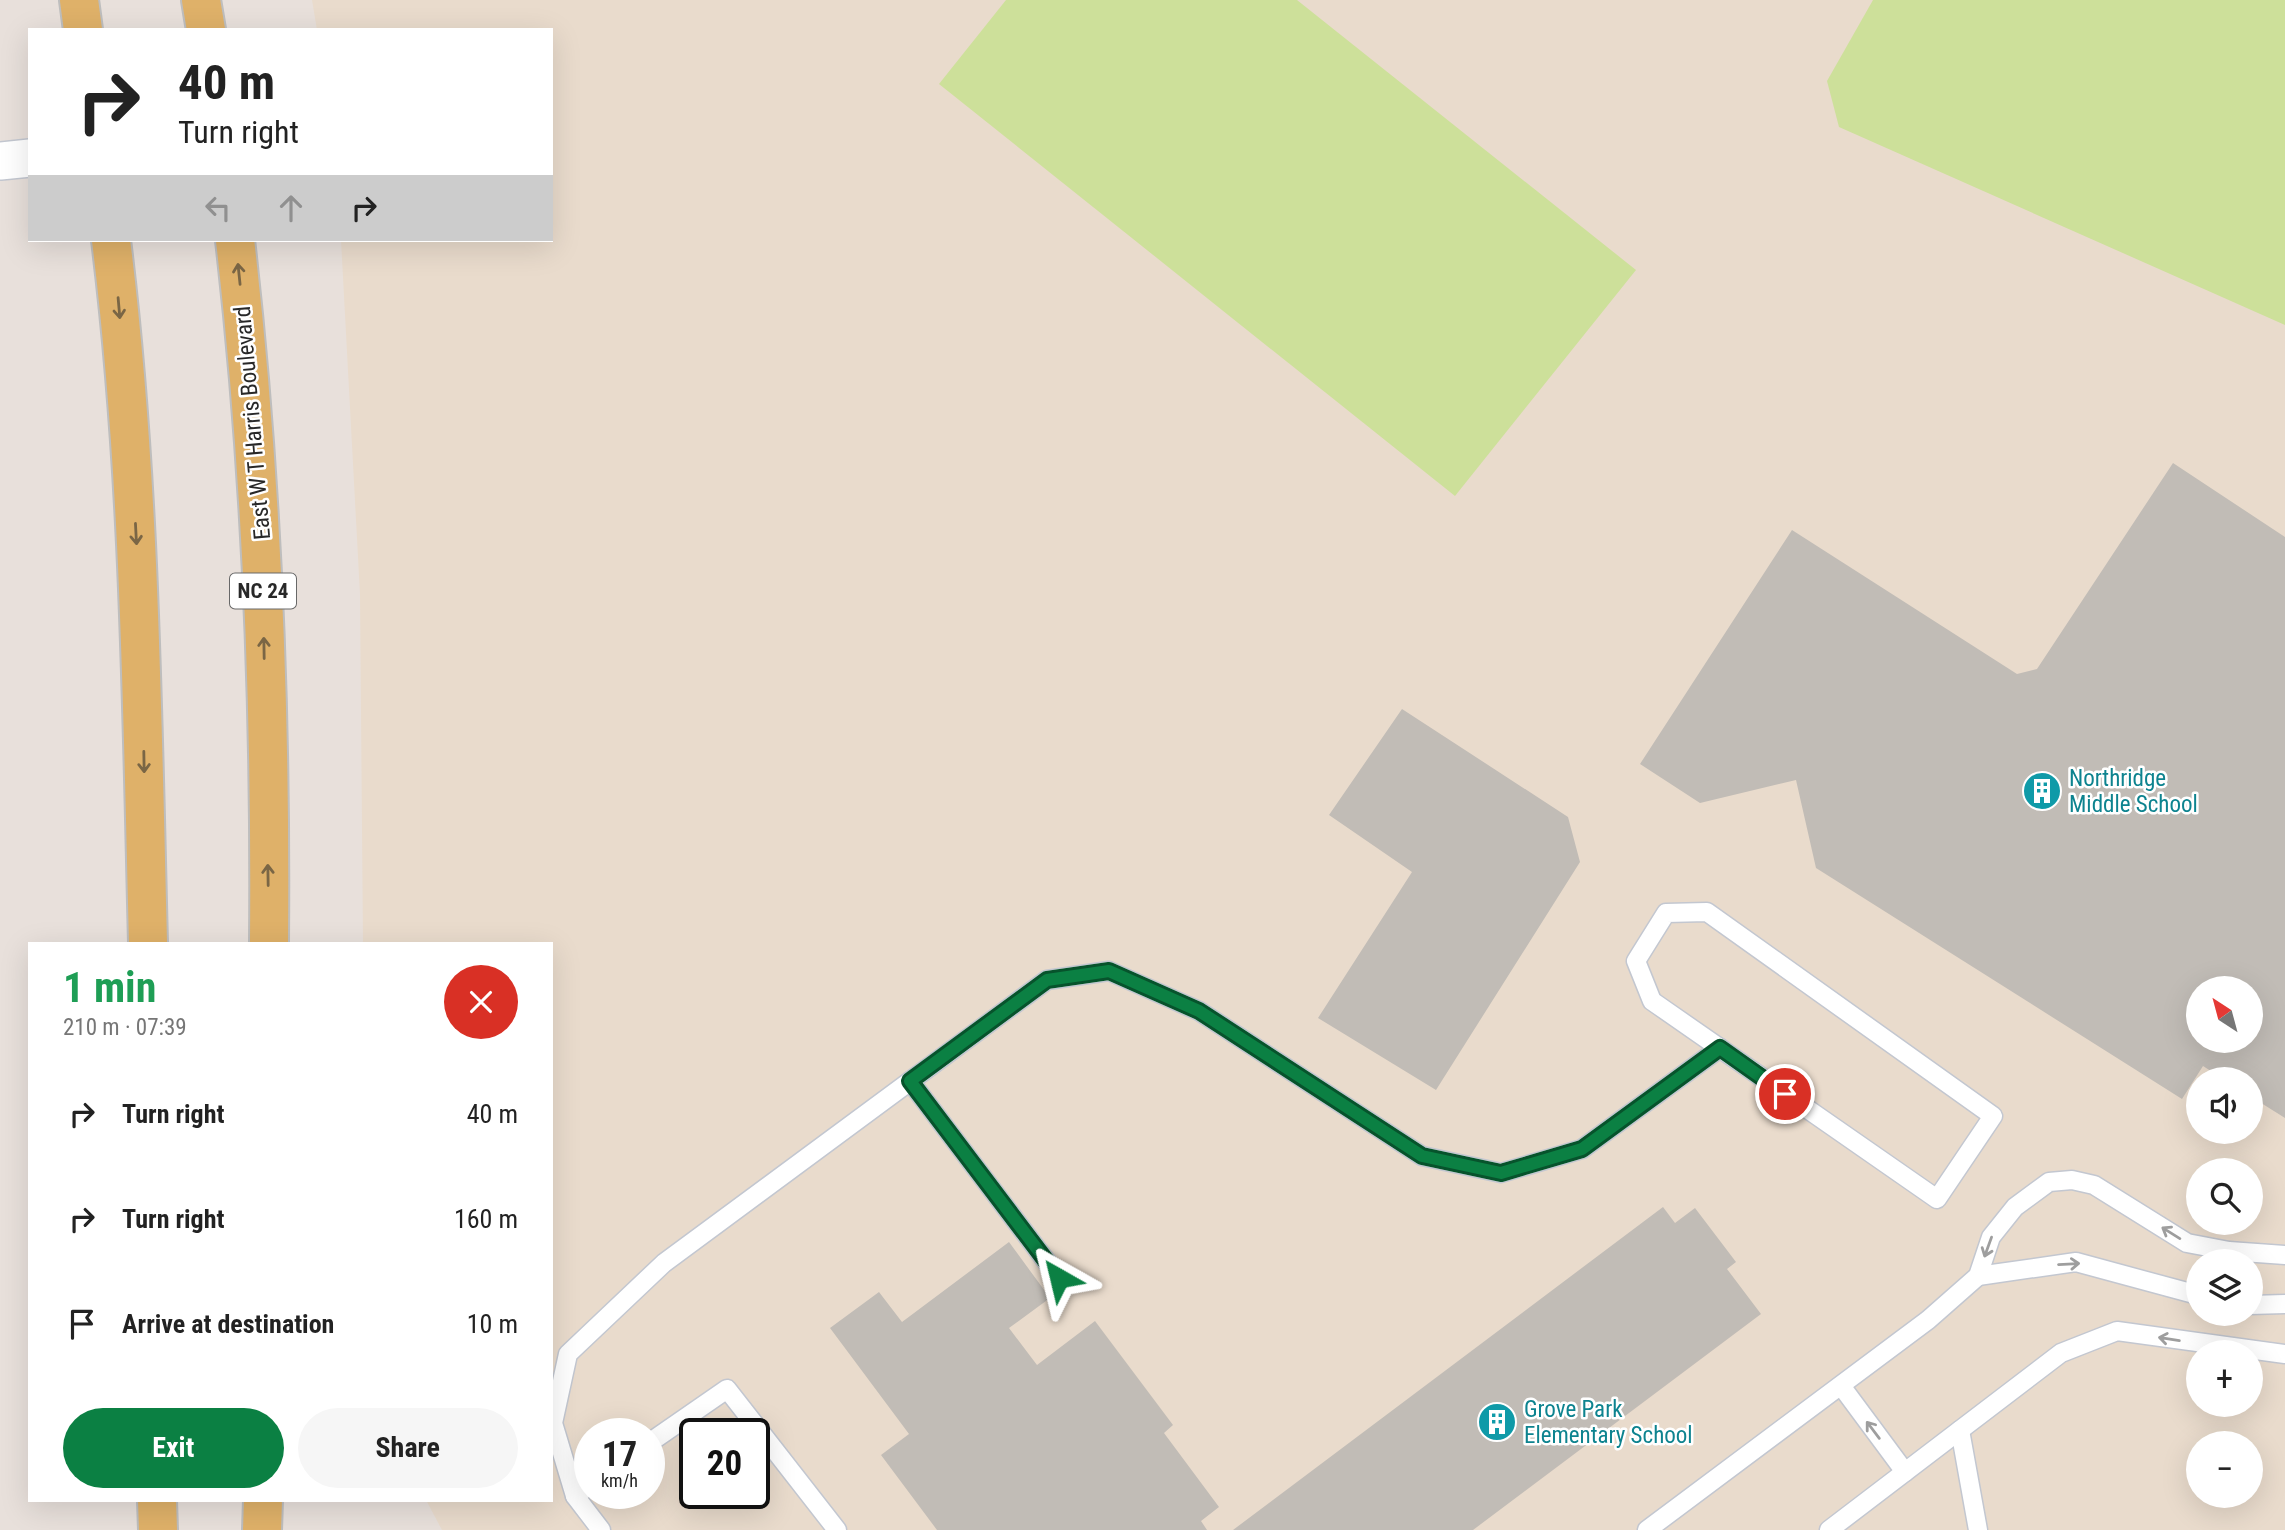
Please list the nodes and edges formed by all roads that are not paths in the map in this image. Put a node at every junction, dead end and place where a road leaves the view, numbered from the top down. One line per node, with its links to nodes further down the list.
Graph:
1 (79, 0): 3 (main road)
2 (201, 0): 4 (main road)
3 (83, 28)
4 (206, 28)
5 (28, 158): 6 (street)
6 (0, 161)
7 (111, 242): 9 (main road, one-way to 9)
8 (235, 242): 10 (main road, East W T Harris Boulevard / NC 24, one-way to 8)
9 (148, 942)
10 (269, 942)
11 (1720, 1048): 11 (lane); 12 (lane)
12 (910, 1081): 15 (lane); 23 (lane)
13 (2285, 1255): 14 (lane, one-way to 14)
14 (1978, 1276): 16 (lane, one-way to 16); 20 (lane)
15 (1059, 1278)
16 (2186, 1292)
17 (2285, 1304): 18 (lane)
18 (2263, 1305)
19 (2285, 1354): 21 (lane, one-way to 21)
20 (1842, 1387): 24 (lane, one-way to 20); 32 (lane)
21 (1960, 1430): 24 (lane); 34 (lane)
22 (665, 1432): 31 (lane)
23 (574, 1472)
24 (1905, 1472): 33 (lane)
25 (157, 1502): 28 (main road)
26 (263, 1502): 29 (main road)
27 (591, 1509): 30 (lane)
28 (158, 1530)
29 (262, 1530)
30 (601, 1530)
31 (837, 1530)
32 (1647, 1530)
33 (1829, 1530)
34 (1978, 1530)

